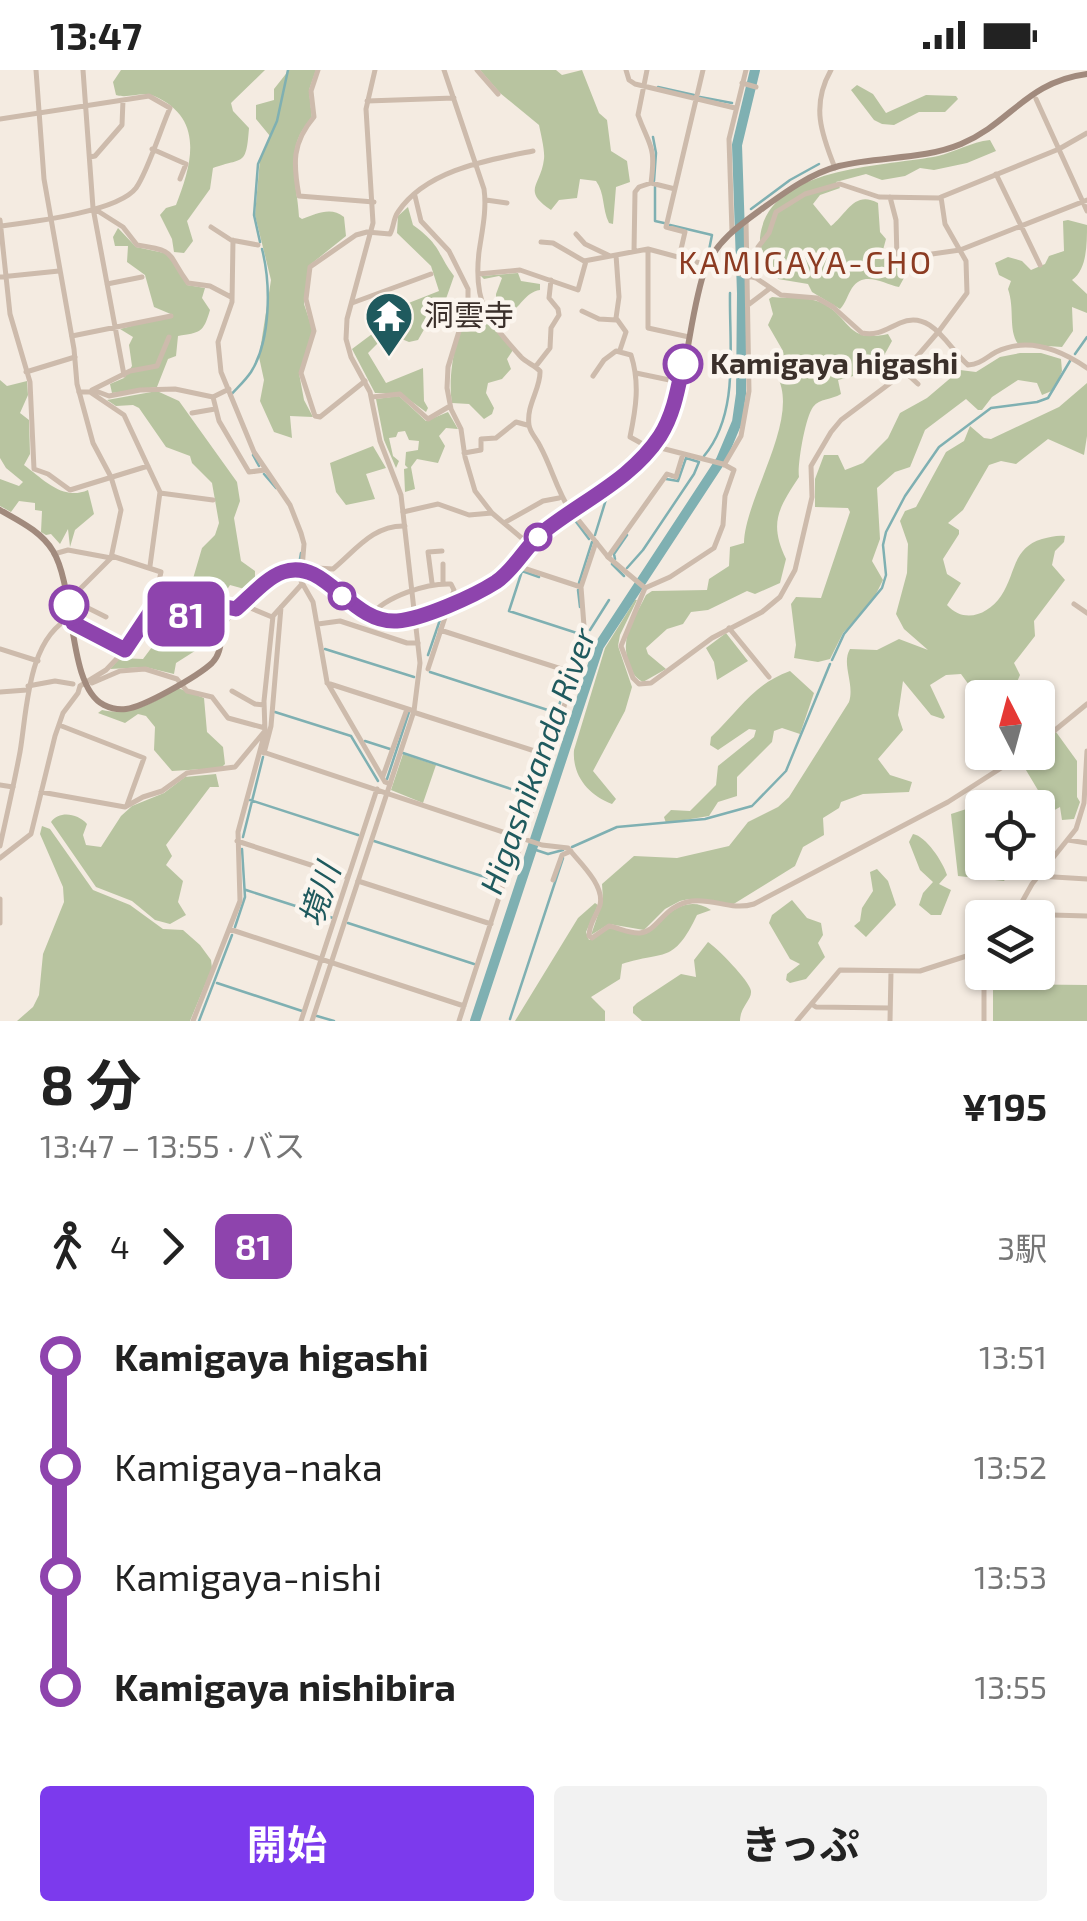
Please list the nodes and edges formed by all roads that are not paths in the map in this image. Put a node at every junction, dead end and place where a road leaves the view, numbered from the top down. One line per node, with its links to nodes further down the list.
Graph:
1 (36, 70): 24 (street)
2 (83, 70): 22 (street)
3 (318, 70): 42 (street)
4 (375, 70): 21 (street)
5 (444, 70): 17 (street)
6 (476, 70): 16 (street)
7 (626, 70): 14 (street)
8 (647, 70): 14 (street)
9 (703, 70): 18 (street)
10 (746, 70): 13 (street)
11 (831, 70): 32 (street)
12 (1087, 74): 32 (main road)
13 (743, 83): 15 (street); 23 (street)
14 (644, 87): 18 (street); 35 (street)
15 (756, 87)
16 (498, 94)
17 (454, 98): 21 (street); 31 (street)
18 (696, 99): 23 (street); 36 (street)
19 (1036, 99): 28 (street)
20 (123, 100): 22 (street); 27 (street); 30 (street)
21 (367, 101): 42 (street)
22 (86, 106): 24 (street); 30 (street)
23 (736, 108): 51 (street)
24 (39, 113): 25 (street); 46 (street)
25 (0, 119)
26 (1087, 133): 28 (street)
27 (152, 149): 34 (street); 44 (street)
28 (1059, 149): 33 (street); 41 (street)
29 (533, 150): 31 (street)
30 (89, 156): 44 (street)
31 (476, 162): 37 (street); 40 (street)
32 (835, 168): 47 (main road)
33 (996, 174): 39 (street); 49 (street)
34 (180, 180)
35 (651, 184): 36 (street); 59 (street)
36 (675, 189): 61 (street)
37 (415, 196): 52 (street); 102 (street)
38 (890, 197): 39 (street); 58 (street); 68 (street)
39 (940, 198): 58 (street)
40 (485, 200): 43 (street); 67 (street)
41 (1085, 201): 45 (street); 49 (street)
42 (374, 202): 52 (street)
43 (507, 203)
44 (93, 208): 46 (street); 72 (street); 74 (street)
45 (1087, 211)
46 (50, 219): 48 (street); 65 (street)
47 (746, 221): 51 (main road); 68 (street)
48 (0, 223): 69 (street)
49 (1022, 226): 58 (street); 63 (street)
50 (211, 227): 54 (street)
51 (733, 231): 64 (main road)
52 (372, 232): 75 (street); 94 (street)
53 (576, 234): 60 (street)
54 (233, 240): 56 (street); 74 (street)
55 (541, 242): 62 (street)
56 (258, 245)
57 (648, 250): 59 (street); 61 (street); 84 (street)
58 (960, 250): 81 (street)
59 (634, 252): 60 (street)
60 (613, 256): 62 (street); 79 (street)
61 (679, 258): 64 (street)
62 (586, 261): 71 (street)
63 (1040, 265)
64 (706, 266): 68 (street); 84 (main road)
65 (59, 271): 69 (street); 82 (street)
66 (432, 274): 75 (street)
67 (478, 274): 71 (street); 87 (street)
68 (749, 276): 73 (street); 76 (street)
69 (3, 277): 89 (street)
70 (142, 277): 72 (street)
71 (551, 280): 87 (street)
72 (108, 284): 80 (street)
73 (769, 289): 76 (street); 81 (street)
74 (232, 297): 99 (street)
75 (352, 302): 94 (street)
76 (748, 304): 109 (street)
77 (582, 312): 79 (street)
78 (171, 316): 80 (street)
79 (616, 320): 85 (street)
80 (116, 327): 82 (street); 92 (street)
81 (939, 332): 88 (street); 90 (street)
82 (72, 336): 86 (street)
83 (169, 337): 92 (street)
84 (688, 337): 95 (main road)
85 (620, 350): 91 (street); 93 (street)
86 (75, 357): 89 (street); 98 (street)
87 (536, 366): 105 (street)
88 (1087, 368)
89 (26, 372): 112 (street)
90 (905, 372): 96 (street); 152 (street)
91 (636, 373): 95 (street); 106 (street)
92 (124, 375): 97 (street)
93 (594, 376)
94 (365, 381): 100 (street)
95 (679, 382): 106 (main road)
96 (918, 384)
97 (92, 391): 98 (street); 101 (street); 110 (street)
98 (79, 392): 112 (street)
99 (231, 392): 101 (street); 111 (street)
100 (372, 396): 102 (street); 117 (street)
101 (213, 397): 103 (street)
102 (450, 406): 107 (street)
103 (215, 409): 104 (street); 111 (street)
104 (192, 412)
105 (529, 425): 107 (street); 114 (street)
106 (652, 447): 108 (street); 118 (main road)
107 (464, 454): 119 (street)
108 (683, 454): 109 (street); 126 (street)
109 (724, 464): 137 (street)
110 (148, 466): 112 (street); 113 (street)
111 (264, 470): 131 (street)
112 (111, 478): 127 (street)
113 (160, 493): 115 (street); 130 (street)
114 (561, 498): 118 (street); 120 (street)
115 (213, 500)
116 (0, 511): 125 (main road)
117 (403, 512): 119 (street); 121 (street)
118 (571, 512): 122 (street); 123 (main road)
119 (492, 513): 120 (street)
120 (504, 523): 123 (street)
121 (405, 526): 132 (street); 138 (street)
122 (596, 542): 126 (street); 136 (street)
123 (530, 545): 129 (main road)
124 (442, 551): 133 (street)
125 (54, 554): 127 (street); 139 (main road)
126 (608, 556): 137 (street)
127 (111, 557): 130 (street); 139 (street)
128 (443, 564): 134 (street)
129 (514, 565): 136 (street); 140 (main road)
130 (150, 566): 144 (street)
131 (299, 570): 132 (main road); 135 (street); 143 (main road)
132 (312, 572): 146 (main road)
133 (432, 583): 134 (street); 138 (street)
134 (443, 583): 140 (street)
135 (300, 585): 141 (street); 151 (street)
136 (581, 586): 159 (street)
137 (644, 587): 152 (street)
138 (412, 592): 146 (street); 149 (street)
139 (70, 600): 147 (street); 150 (main road)
140 (449, 603): 149 (main road); 153 (street)
141 (281, 604): 148 (street); 175 (street)
142 (1074, 604): 145 (street)
143 (238, 607): 144 (street); 148 (street); 161 (main road)
144 (153, 608): 156 (street)
145 (1087, 613)
146 (370, 616): 149 (main road)
147 (106, 617)
148 (272, 617): 169 (street)
149 (415, 617): 154 (street)
150 (72, 620): 156 (street); 157 (street); 164 (main road)
151 (318, 624): 154 (street); 162 (street)
152 (729, 628): 160 (street)
153 (440, 630): 158 (street); 159 (street)
154 (418, 643): 170 (street)
155 (0, 649): 157 (street)
156 (125, 650): 164 (street)
157 (38, 661): 165 (street)
158 (428, 669)
159 (574, 673): 176 (street)
160 (768, 677)
161 (179, 682): 164 (street); 164 (main road); 172 (street)
162 (327, 683): 170 (street); 179 (street)
163 (73, 684): 165 (street)
164 (85, 685): 171 (street)
165 (28, 688): 167 (street); 182 (street)
166 (232, 691): 169 (street)
167 (0, 692)
168 (1087, 704): 173 (street)
169 (264, 705): 172 (street)
170 (411, 711): 176 (street); 179 (street); 180 (street)
171 (59, 724): 184 (street); 185 (street)
172 (265, 730): 175 (street); 185 (street)
173 (1055, 730)
174 (1087, 751): 178 (street)
175 (262, 752): 183 (street); 188 (street)
176 (547, 755): 186 (street)
177 (998, 770): 191 (street)
178 (1086, 773): 187 (street)
179 (382, 777): 180 (street)
180 (390, 784): 183 (street)
181 (0, 785): 182 (street)
182 (13, 787): 190 (street)
183 (382, 791): 186 (street); 194 (street); 198 (street)
184 (41, 792): 185 (street); 193 (street)
185 (126, 808)
186 (525, 839): 191 (street); 203 (street)
187 (1068, 840): 189 (street); 192 (street)
188 (238, 841): 194 (street); 204 (street)
189 (1087, 842)
190 (0, 846)
191 (570, 851): 197 (street)
192 (1055, 856)
193 (0, 858)
194 (348, 877): 206 (street)
195 (1055, 877): 196 (street)
196 (1087, 879)
197 (553, 880)
198 (358, 881): 203 (street); 206 (street)
199 (0, 904): 202 (street)
200 (1055, 916): 201 (street)
201 (1087, 916)
202 (0, 923)
203 (491, 924): 210 (street)
204 (229, 929): 206 (street); 212 (street)
205 (965, 957): 207 (street)
206 (326, 961): 210 (street); 213 (street); 214 (street)
207 (891, 972): 209 (street); 211 (street)
208 (984, 990): 218 (street)
209 (812, 1004): 211 (street); 216 (street)
210 (464, 1006): 215 (street)
211 (890, 1008): 217 (street)
212 (193, 1021)
213 (301, 1021)
214 (312, 1021)
215 (459, 1021)
216 (797, 1021)
217 (890, 1021)
218 (984, 1021)

